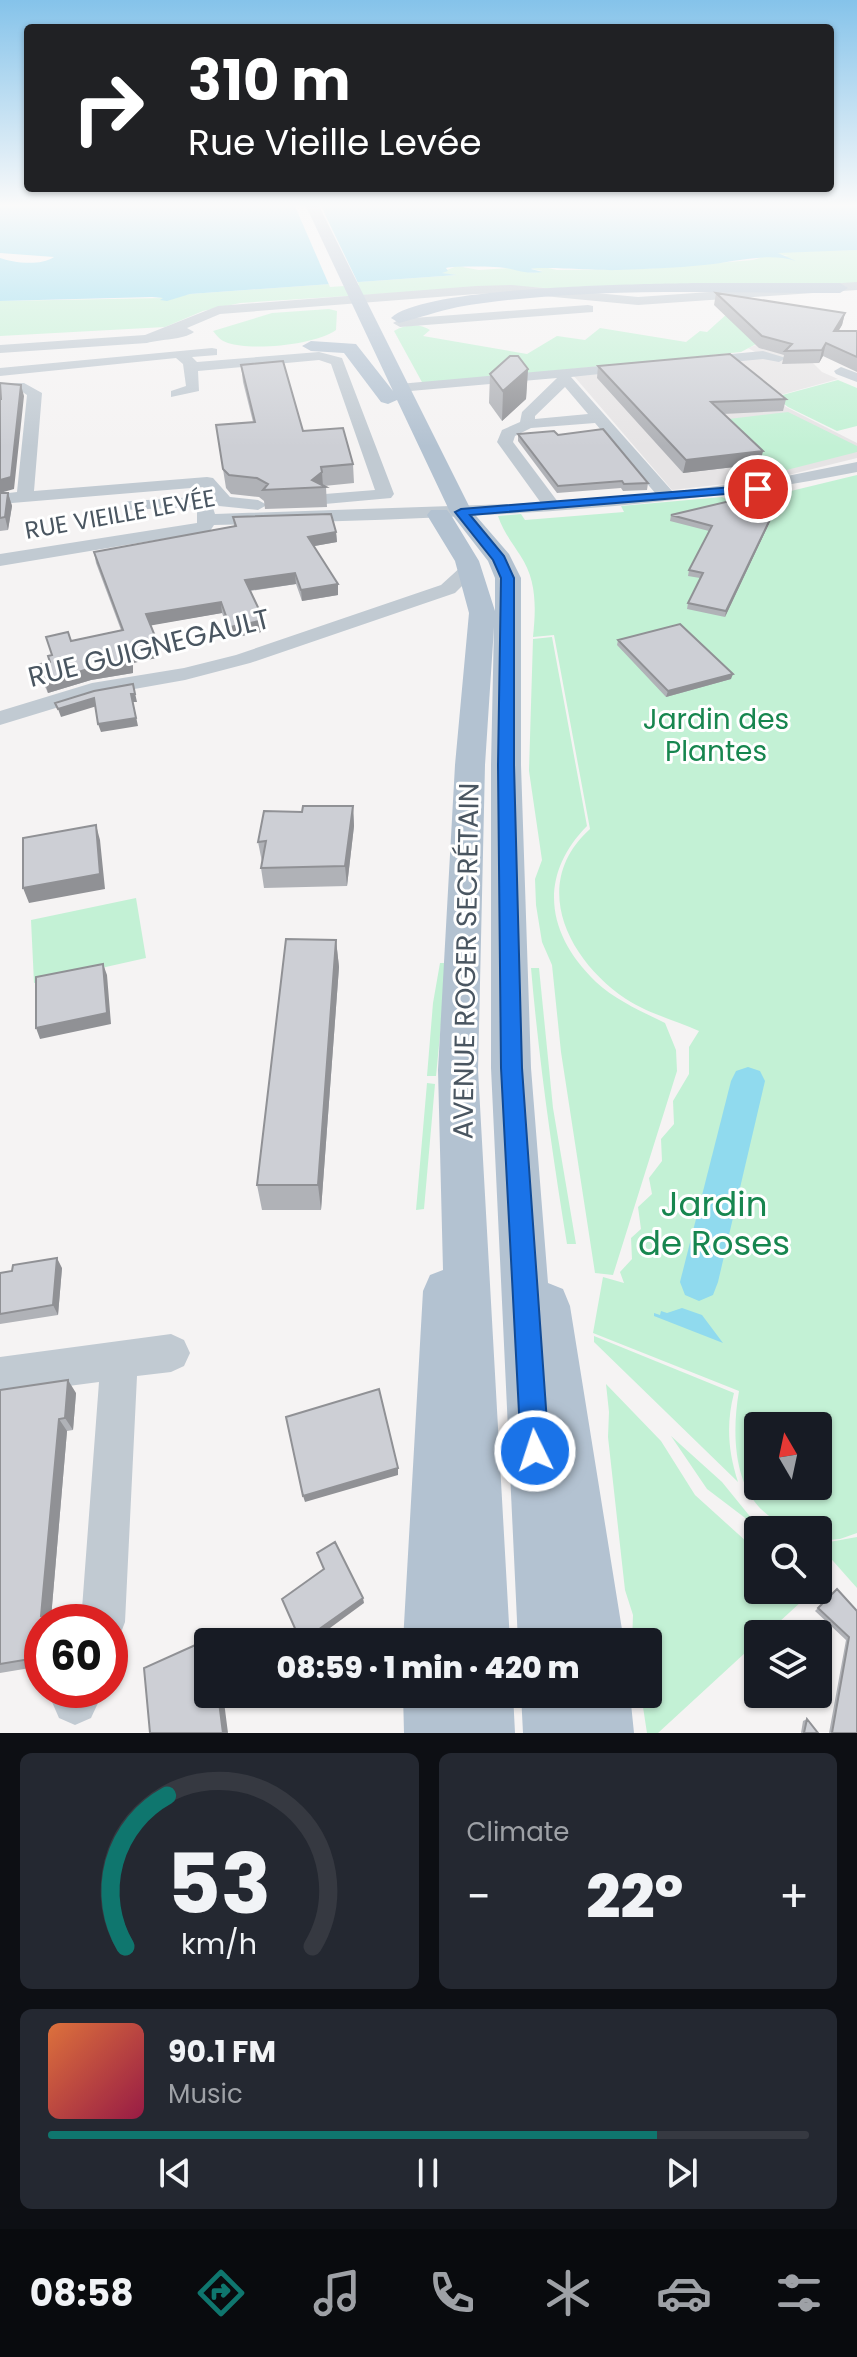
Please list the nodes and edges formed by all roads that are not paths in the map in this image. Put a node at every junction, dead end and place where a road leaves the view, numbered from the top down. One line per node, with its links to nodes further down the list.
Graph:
1 (342, 285): 10 (main road)
2 (345, 285): 10 (main road)
3 (848, 287): 5 (street); 6 (street); 11 (main road)
4 (546, 292): 7 (street); 8 (street); 11 (main road)
5 (785, 292): 7 (street); 9 (street)
6 (857, 296)
7 (585, 298): 9 (street)
8 (238, 307): 12 (street); 13 (street)
9 (576, 310): 11 (street)
10 (356, 312): 11 (main road); 16 (main road); 30 (main road, AVENUE ROGER SECRÉTAIN)
11 (400, 320): 30 (main road)
12 (170, 332): 13 (street); 14 (street)
13 (202, 338): 18 (street); 21 (street)
14 (147, 339): 15 (street); 20 (street)
15 (54, 345): 17 (street); 25 (street)
16 (311, 346): 18 (street); 30 (main road)
17 (17, 348): 19 (street); 27 (street)
18 (240, 348): 21 (street)
19 (0, 349)
20 (161, 354): 21 (street); 25 (street)
21 (184, 358): 31 (street); 36 (street)
22 (779, 358): 23 (street)
23 (683, 362)
24 (653, 365): 28 (street)
25 (78, 366): 27 (street)
26 (841, 371): 29 (street)
27 (9, 378): 37 (street)
28 (565, 378): 30 (street); 32 (street); 33 (street)
29 (857, 378)
30 (393, 386): 41 (main road, AVENUE ROGER SECRÉTAIN)
31 (176, 394)
32 (599, 418): 33 (street); 38 (street)
33 (528, 424): 40 (street)
34 (170, 465): 36 (street)
35 (857, 467): 38 (street)
36 (171, 485): 37 (street)
37 (25, 498): 39 (street)
38 (669, 498): 40 (street)
39 (0, 499)
40 (553, 507): 41 (street)
41 (449, 512): 43 (street, RUE VIEILLE LEVÉE); 45 (main road, AVENUE ROGER SECRÉTAIN); 47 (main road, AVENUE ROGER SECRÉTAIN)
42 (0, 514): 43 (street)
43 (207, 520): 44 (street, RUE VIEILLE LEVÉE)
44 (0, 560)
45 (459, 579): 46 (street, RUE GUIGNEGAULT); 48 (main road, AVENUE ROGER SECRÉTAIN)
46 (0, 718)
47 (511, 1068): 55 (main road, AVENUE ROGER SECRÉTAIN); 56 (main road)
48 (458, 1070): 53 (main road); 54 (main road, AVENUE ROGER SECRÉTAIN)
49 (171, 1353): 50 (street)
50 (119, 1360): 51 (street); 52 (street)
51 (0, 1376)
52 (104, 1604)
53 (433, 1628)
54 (480, 1628)
55 (546, 1628)
56 (593, 1628)
57 (433, 1708): 61 (main road)
58 (484, 1708): 62 (main road)
59 (552, 1708): 63 (main road)
60 (601, 1708): 64 (main road)
61 (434, 1733)
62 (485, 1733)
63 (553, 1733)
64 (604, 1733)

